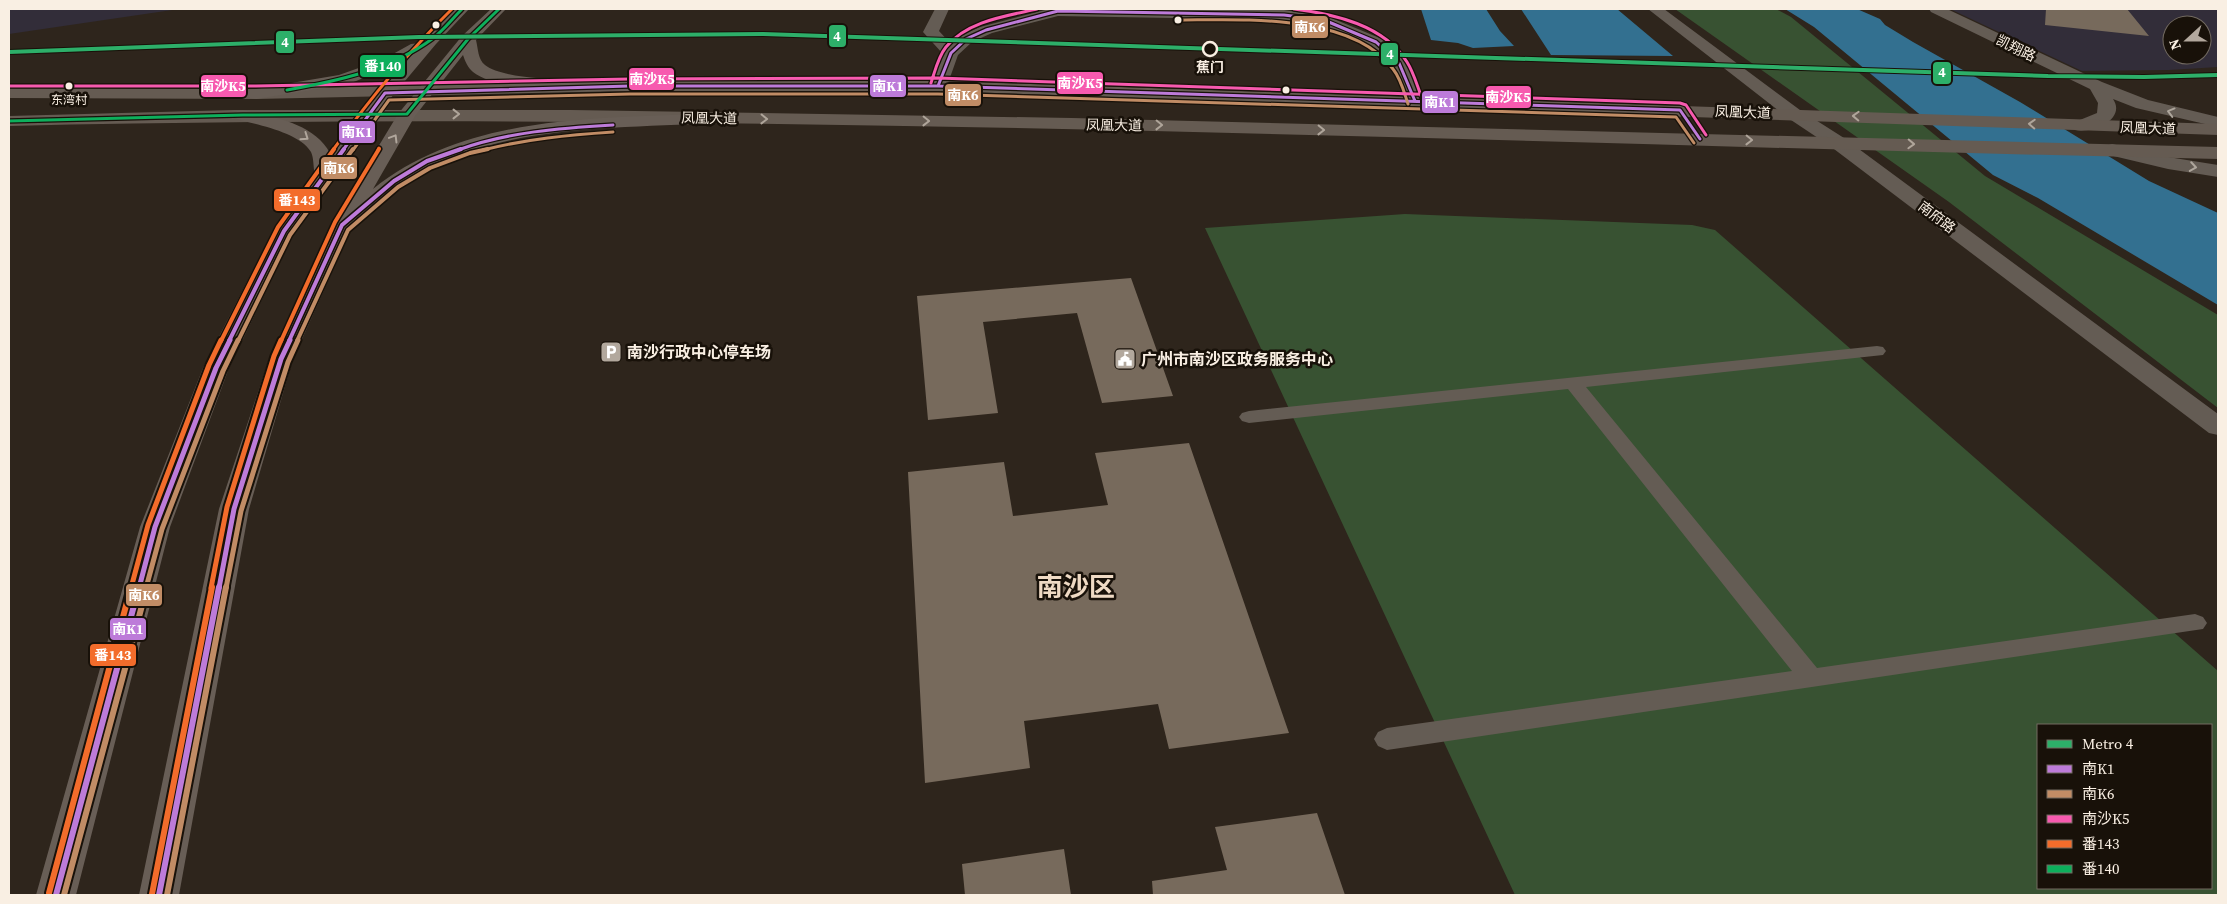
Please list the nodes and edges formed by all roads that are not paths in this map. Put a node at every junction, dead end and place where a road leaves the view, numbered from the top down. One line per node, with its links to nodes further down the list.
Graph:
1 (462, 9): 7 (highway)
2 (499, 9): 6 (highway)
3 (942, 9): 8 (street)
4 (1655, 9): 23 (street, 南府路)
5 (1936, 9): 11 (street, 凯翔路)
6 (468, 39): 9 (highway); 14 (highway)
7 (430, 41): 13 (highway); 17 (highway)
8 (951, 52): 10 (street); 18 (street)
9 (630, 86): 10 (main road, 凤凰大道); 12 (main road, 凤凰大道)
10 (938, 86): 18 (main road, 凤凰大道)
11 (2096, 86): 27 (street, 凯翔路, one-way to 11); 28 (street)
12 (583, 87): 14 (main road, 凤凰大道); 22 (main road)
13 (385, 92): 14 (main road, 凤凰大道); 17 (main road, 凤凰大道); 20 (highway)
14 (424, 92): 21 (highway)
15 (9, 93): 16 (main road, 凤凰大道)
16 (120, 93): 17 (main road, 凤凰大道); 26 (main road)
17 (256, 94)
18 (1415, 101): 19 (main road, 凤凰大道)
19 (1680, 110): 23 (main road, 凤凰大道); 30 (main road)
20 (368, 114): 21 (main road, 凤凰大道); 24 (main road, 凤凰大道); 35 (highway)
21 (408, 114): 22 (main road, 凤凰大道, one-way to 22); 36 (highway, one-way to 21)
22 (575, 114): 25 (main road, 凤凰大道)
23 (1794, 114): 28 (main road, 凤凰大道, one-way to 23); 31 (street, 南府路)
24 (243, 115): 26 (main road, 凤凰大道); 35 (highway, one-way to 35)
25 (715, 118): 30 (main road, 凤凰大道, one-way to 30); 37 (highway)
26 (9, 119)
27 (2218, 122)
28 (2081, 126): 29 (main road, 凤凰大道)
29 (2218, 130)
30 (1700, 139): 31 (main road, 凤凰大道, one-way to 31)
31 (1837, 142): 32 (main road, 凤凰大道, one-way to 32); 41 (street, 南府路)
32 (2112, 150): 33 (main road, 凤凰大道); 34 (street, one-way to 34)
33 (2218, 153)
34 (2218, 172)
35 (316, 185): 36 (highway); 45 (highway)
36 (362, 190): 37 (highway)
37 (342, 225): 46 (highway)
38 (1877, 351): 39 (street)
39 (1573, 383): 40 (street); 43 (street)
40 (1249, 417)
41 (2218, 427)
42 (2196, 623): 43 (street)
43 (1811, 678): 44 (street)
44 (1387, 738)
45 (56, 895)
46 (159, 895)

